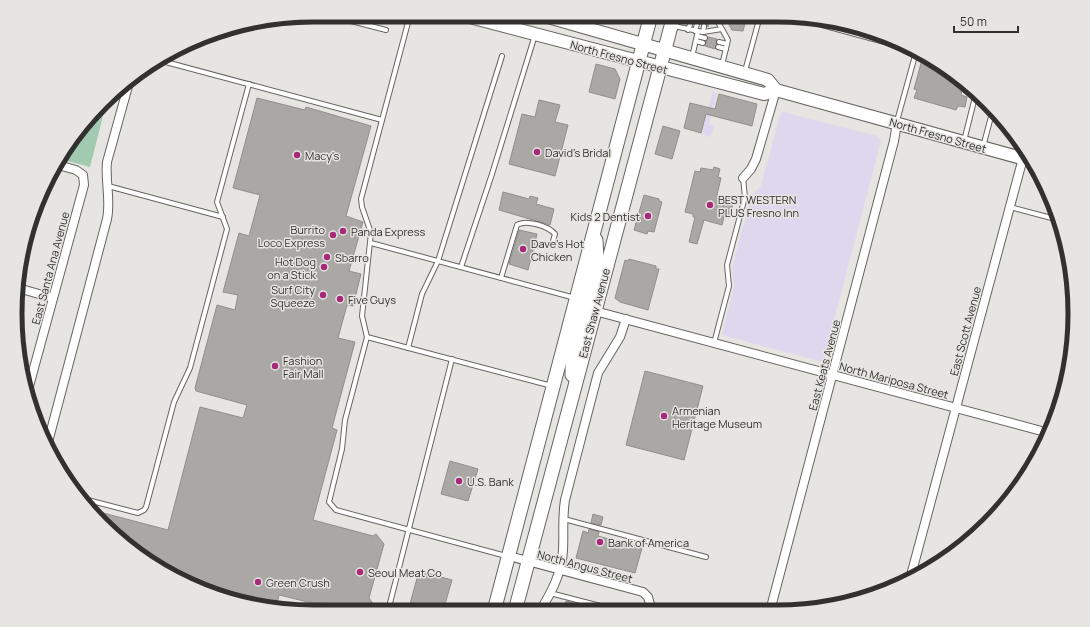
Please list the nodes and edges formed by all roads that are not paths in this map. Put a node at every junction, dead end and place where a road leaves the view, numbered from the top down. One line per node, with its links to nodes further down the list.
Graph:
1 (355, 22): 15 (lane)
2 (408, 22): 40 (lane)
3 (488, 22): 18 (main road, North Fresno Street)
4 (565, 22): 24 (main road, North Fresno Street)
5 (649, 22): 24 (main road, East Shaw Avenue)
6 (673, 22): 26 (main road, East Shaw Avenue)
7 (675, 22): 16 (lane)
8 (691, 22): 16 (lane)
9 (718, 22): 14 (lane)
10 (758, 22): 34 (lane)
11 (697, 24): 17 (lane)
12 (704, 26): 17 (lane)
13 (833, 28): 21 (lane)
14 (722, 29): 17 (lane); 23 (lane)
15 (386, 30)
16 (688, 30): 17 (lane)
17 (698, 33): 19 (lane); 20 (lane)
18 (535, 35): 31 (main road, North Fresno Street); 56 (lane)
19 (705, 38)
20 (696, 41): 22 (lane); 29 (lane)
21 (879, 41)
22 (703, 43)
23 (727, 44): 25 (lane); 25 (lane)
24 (643, 45): 26 (main road, North Fresno Street); 31 (main road, East Shaw Avenue)
25 (726, 49): 32 (lane)
26 (665, 51): 29 (main road, North Fresno Street); 33 (main road, East Shaw Avenue)
27 (502, 56): 55 (lane)
28 (915, 57): 41 (lane)
29 (691, 59): 32 (main road, North Fresno Street)
30 (166, 62): 35 (lane)
31 (638, 62): 33 (main road, North Fresno Street); 52 (main road, East Shaw Avenue)
32 (721, 67): 34 (main road, North Fresno Street)
33 (661, 68): 37 (main road, North Fresno Street); 61 (main road, East Shaw Avenue)
34 (744, 74): 37 (main road, North Fresno Street)
35 (249, 84): 40 (lane); 50 (lane)
36 (127, 89): 48 (street)
37 (776, 90): 41 (main road, North Fresno Street); 47 (street)
38 (974, 99): 42 (lane)
39 (991, 116): 43 (lane)
40 (382, 120): 54 (lane)
41 (897, 123): 42 (main road, North Fresno Street); 67 (street, East Keats Avenue)
42 (963, 142): 43 (main road, North Fresno Street)
43 (982, 147): 44 (main road, North Fresno Street)
44 (1023, 158)
45 (1026, 163): 49 (street, East Scott Avenue)
46 (62, 166): 59 (street, East Santa Ana Avenue)
47 (743, 178): 64 (lane)
48 (108, 186): 50 (lane); 73 (street)
49 (1010, 207): 51 (lane); 71 (street, East Scott Avenue)
50 (223, 217): 74 (lane)
51 (1052, 218)
52 (596, 225): 60 (main road, East Shaw Avenue); 61 (main road)
53 (553, 241): 57 (lane)
54 (371, 243): 55 (lane); 63 (lane)
55 (438, 261): 56 (lane); 65 (lane)
56 (461, 267): 57 (lane)
57 (501, 278): 60 (lane)
58 (23, 289): 59 (street)
59 (54, 298): 68 (street, East Santa Ana Avenue)
60 (577, 299): 69 (main road, East Shaw Avenue); 70 (main road)
61 (595, 311): 62 (street, North Mariposa Street); 70 (main road, East Shaw Avenue)
62 (626, 319): 64 (street, North Mariposa Street); 75 (street)
63 (367, 337): 65 (lane); 76 (lane)
64 (714, 343): 67 (street, North Mariposa Street)
65 (408, 348): 66 (lane)
66 (452, 360): 69 (lane); 76 (lane)
67 (833, 375): 71 (street, North Mariposa Street); 89 (street, East Keats Avenue)
68 (30, 381)
69 (554, 386): 77 (main road, East Shaw Avenue)
70 (571, 399): 79 (main road, East Shaw Avenue)
71 (956, 408): 72 (street, North Mariposa Street); 81 (street, East Scott Avenue)
72 (1043, 431)
73 (49, 437)
74 (90, 500)
75 (562, 519): 78 (lane); 80 (street)
76 (408, 529): 77 (lane); 84 (lane)
77 (509, 556): 79 (street, North Angus Street); 85 (main road, East Shaw Avenue)
78 (706, 557)
79 (528, 562): 80 (street, North Angus Street); 86 (main road, East Shaw Avenue)
80 (559, 570): 82 (street); 83 (street, North Angus Street)
81 (912, 571)
82 (550, 593): 87 (street); 88 (lane)
83 (650, 604)
84 (389, 605)
85 (496, 605)
86 (517, 605)
87 (543, 605)
88 (592, 605)
89 (772, 605)

